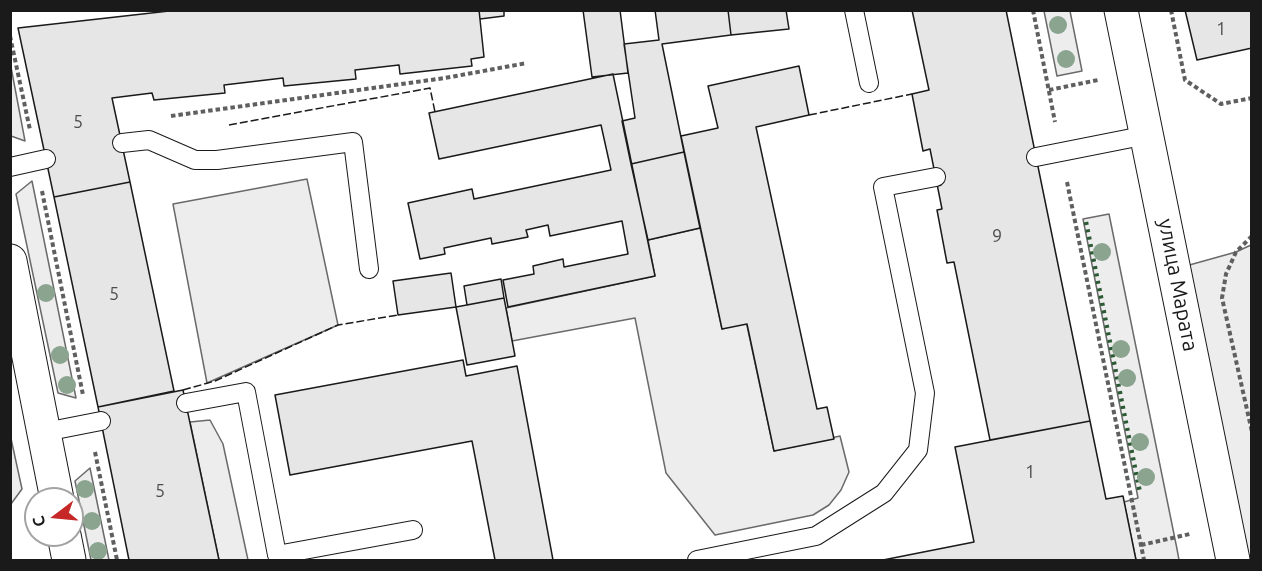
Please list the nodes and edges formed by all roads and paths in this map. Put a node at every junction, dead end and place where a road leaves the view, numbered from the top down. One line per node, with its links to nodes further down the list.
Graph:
1 (854, 10): 7 (lane)
2 (1034, 10): 12 (path)
3 (1122, 10): 10 (street, улица Марата)
4 (1171, 10): 8 (path)
5 (10, 36): 14 (path)
6 (527, 63): 9 (path)
7 (869, 83)
8 (1251, 98)
9 (169, 116)
10 (1147, 135): 12 (lane); 29 (street, улица Марата)
11 (122, 143): 19 (lane)
12 (1061, 152): 13 (lane); 28 (path)
13 (1036, 157)
14 (41, 160): 15 (lane); 21 (path)
15 (10, 166)
16 (936, 177): 27 (lane)
17 (1251, 236): 23 (path)
18 (10, 261): 22 (street)
19 (369, 269)
20 (186, 403): 25 (lane)
21 (95, 422): 22 (lane); 26 (path)
22 (45, 432): 24 (street)
23 (1251, 432)
24 (55, 487)
25 (413, 530)
26 (117, 561)
27 (697, 561)
28 (1144, 561)
29 (1233, 561)

